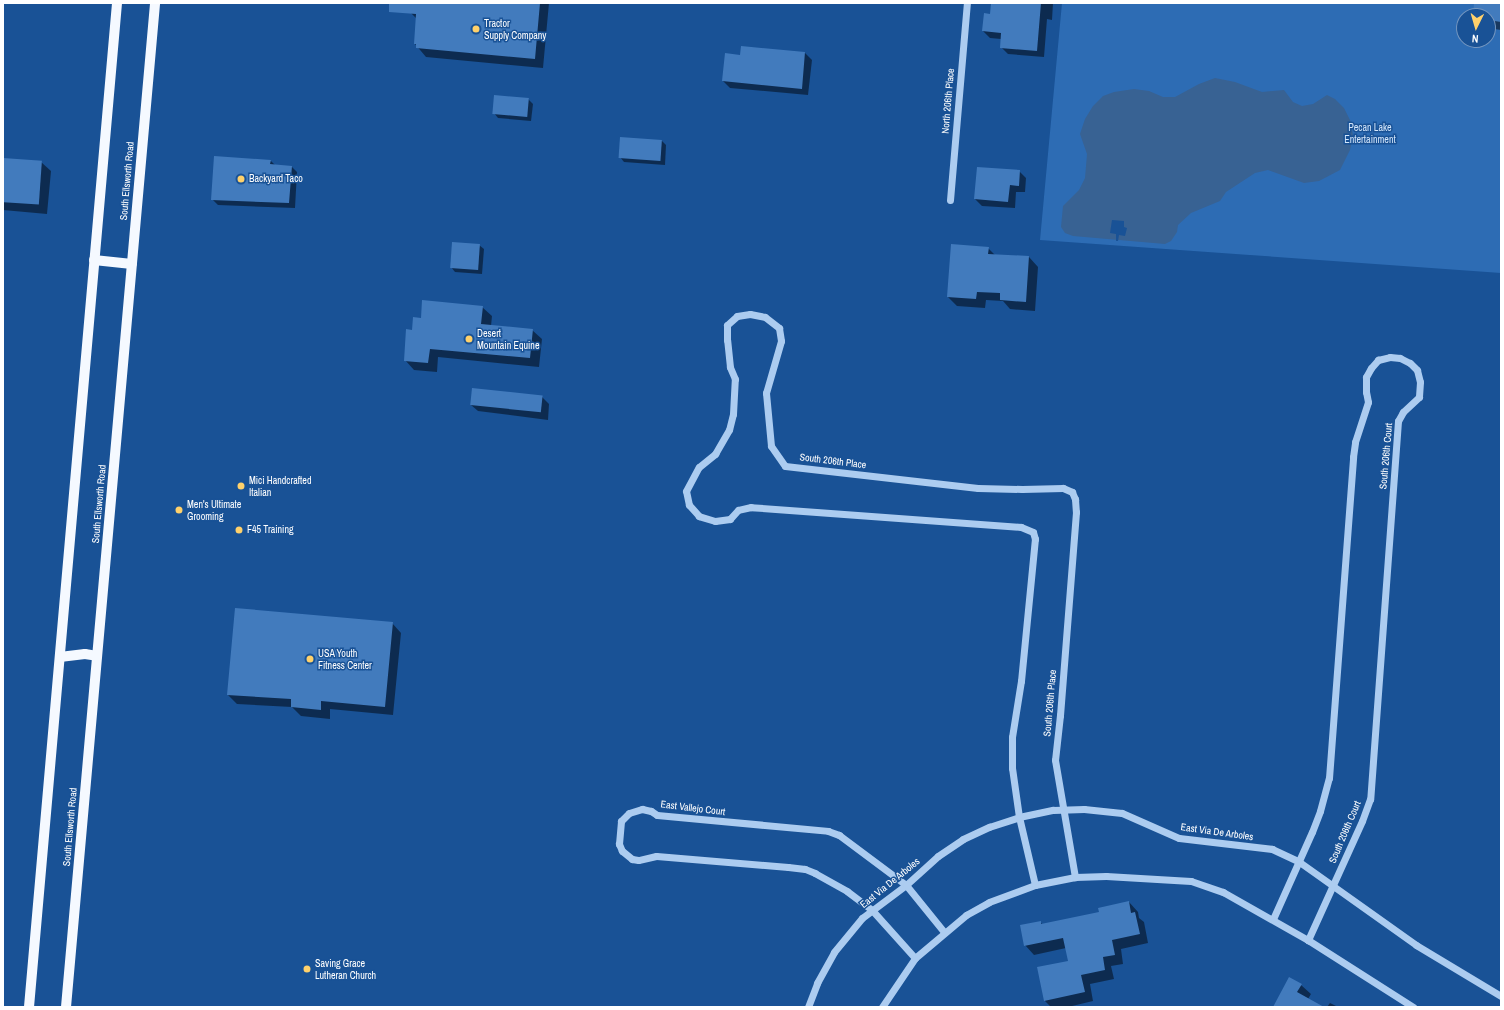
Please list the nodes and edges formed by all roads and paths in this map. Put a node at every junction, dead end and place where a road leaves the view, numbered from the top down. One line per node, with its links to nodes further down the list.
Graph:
1 (117, 3): 5 (main road)
2 (155, 3): 6 (main road, South Ellsworth Road)
3 (967, 3): 4 (street, North 206th Place)
4 (950, 200)
5 (94, 260): 6 (main road); 8 (main road)
6 (132, 264): 7 (main road, South Ellsworth Road)
7 (97, 656): 8 (main road); 23 (main road, South Ellsworth Road)
8 (60, 657): 22 (main road)
9 (1063, 810): 10 (street, East Via De Arboles); 10 (street, South 206th Place); 11 (street, East Via De Arboles); 12 (street)
10 (1019, 817): 13 (street, East Via De Arboles); 14 (street)
11 (1298, 861): 15 (street, East Via De Arboles); 15 (street, South 206th Court); 17 (street, South 206th Court)
12 (1075, 877): 14 (street); 17 (street)
13 (906, 885): 16 (street, East Via De Arboles); 16 (street, East Vallejo Court); 18 (street, East Vallejo Court)
14 (1035, 885): 18 (street)
15 (1332, 886): 19 (street, South 206th Court); 21 (street, East Via De Arboles)
16 (872, 910): 20 (street, East Vallejo Court); 24 (street, East Via De Arboles)
17 (1272, 919): 19 (street)
18 (944, 932): 20 (street)
19 (1308, 940): 26 (street)
20 (915, 958): 25 (street)
21 (1501, 996)
22 (29, 1007)
23 (66, 1007)
24 (808, 1007)
25 (882, 1007)
26 (1413, 1007)

